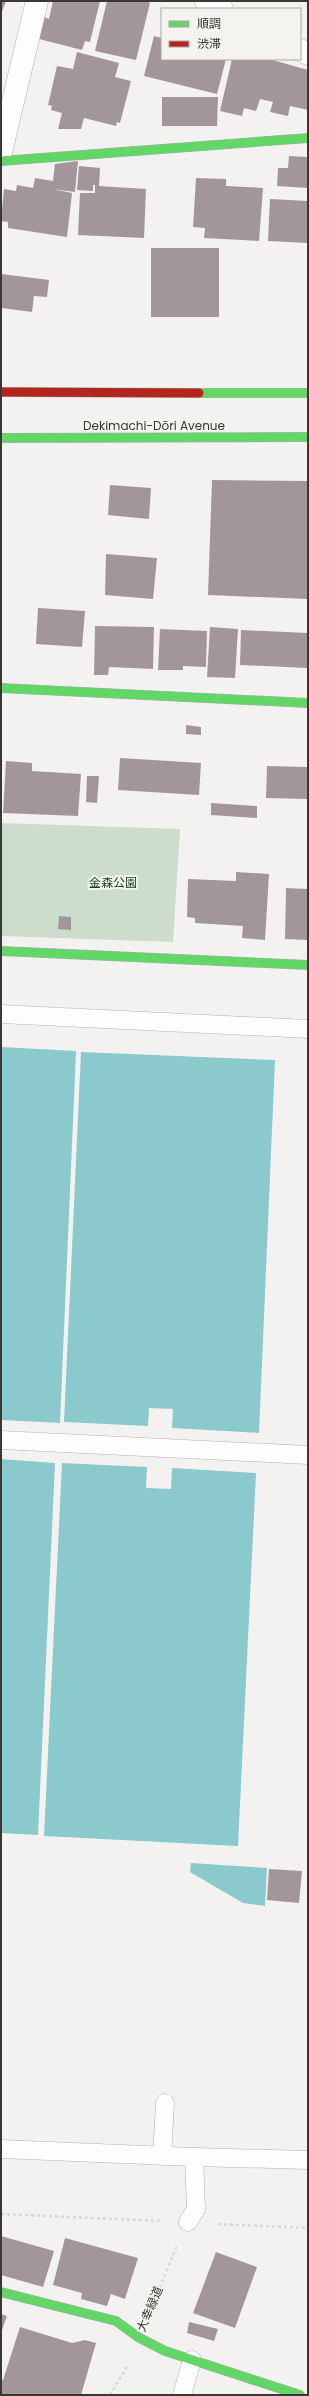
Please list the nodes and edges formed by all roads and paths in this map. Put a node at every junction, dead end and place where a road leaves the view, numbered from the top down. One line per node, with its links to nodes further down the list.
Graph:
1 (37, 1): 5 (street)
2 (206, 1): 3 (street)
3 (220, 8)
4 (308, 138): 6 (street)
5 (1, 152)
6 (1, 161)
7 (1, 392): 8 (street)
8 (308, 392)
9 (1, 438): 10 (street, Dekimachi-Dōri Avenue)
10 (308, 438)
11 (1, 688): 12 (street)
12 (308, 703)
13 (1, 951): 14 (street)
14 (308, 965)
15 (1, 1014): 16 (lane)
16 (308, 1029)
17 (1, 1440): 18 (lane)
18 (308, 1455)
19 (165, 2103): 21 (lane)
20 (1, 2149): 21 (lane)
21 (162, 2156): 22 (lane)
22 (194, 2157): 23 (lane); 25 (lane)
23 (308, 2160)
24 (1, 2214): 25 (path)
25 (188, 2222): 26 (path); 28 (path, 大幸緑道)
26 (308, 2228)
27 (1, 2292): 28 (street)
28 (138, 2337): 29 (street); 30 (path, 大幸緑道)
29 (192, 2360): 31 (lane); 32 (street)
30 (110, 2395)
31 (182, 2395)
32 (300, 2395)

